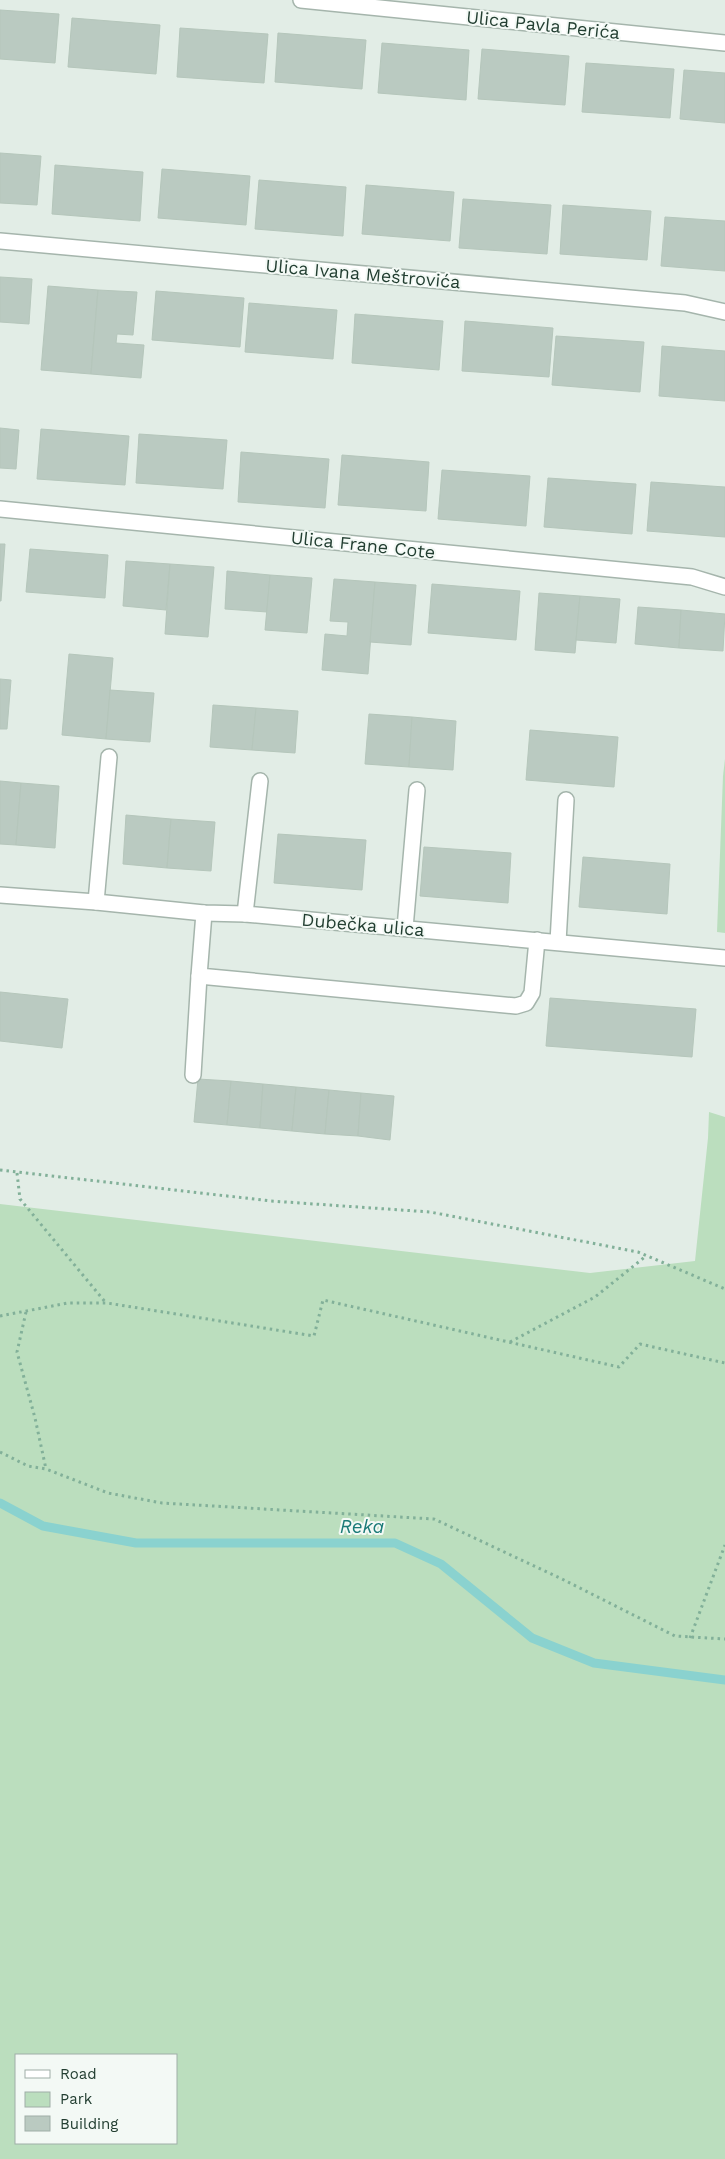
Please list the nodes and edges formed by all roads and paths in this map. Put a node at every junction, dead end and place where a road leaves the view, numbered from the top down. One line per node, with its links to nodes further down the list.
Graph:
1 (301, 0): 2 (street, Ulica Pavla Perića)
2 (725, 43)
3 (0, 241): 4 (street, Ulica Ivana Meštrovića)
4 (725, 312)
5 (0, 509): 6 (street, Ulica Frane Cote)
6 (725, 587)
7 (108, 757): 12 (street)
8 (260, 781): 14 (street)
9 (417, 790): 15 (street)
10 (566, 800): 17 (street)
11 (0, 895): 12 (street, Dubečka ulica)
12 (96, 902): 13 (street, Dubečka ulica)
13 (204, 913): 14 (street, Dubečka ulica); 19 (street)
14 (245, 914): 15 (street, Dubečka ulica)
15 (405, 928): 16 (street, Dubečka ulica)
16 (537, 940): 17 (street, Dubečka ulica); 19 (street)
17 (558, 942): 18 (street, Dubečka ulica)
18 (725, 958)
19 (199, 976): 20 (street)
20 (193, 1075)
21 (0, 1170): 22 (path)
22 (16, 1173): 23 (path); 25 (path)
23 (646, 1256): 24 (path); 28 (path)
24 (725, 1290)
25 (106, 1303): 26 (path); 28 (path)
26 (26, 1312): 27 (path); 31 (path)
27 (0, 1316)
28 (510, 1342): 29 (path)
29 (725, 1363)
30 (0, 1452): 31 (path)
31 (46, 1469): 33 (path)
32 (725, 1545): 33 (path)
33 (690, 1638): 34 (path)
34 (725, 1639)

